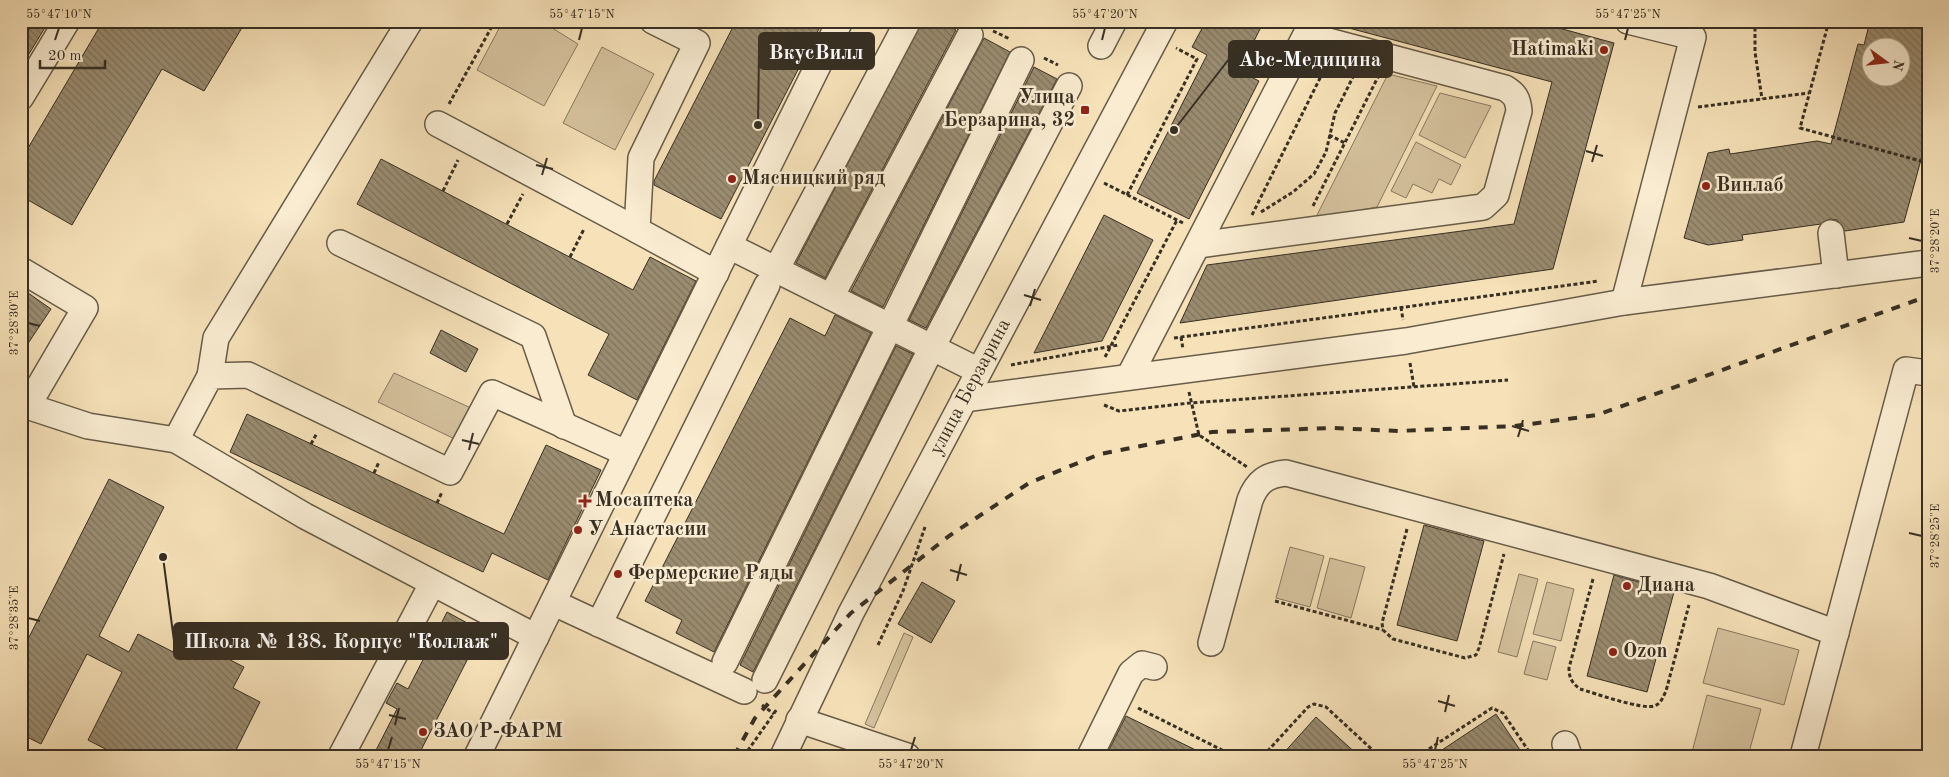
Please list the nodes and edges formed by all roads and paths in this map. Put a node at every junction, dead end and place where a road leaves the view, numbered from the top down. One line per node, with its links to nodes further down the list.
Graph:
1 (67, 21): 22 (street)
2 (410, 21): 59 (street)
3 (495, 21): 25 (path)
4 (653, 21): 37 (street)
5 (840, 21): 42 (street)
6 (908, 21): 49 (street)
7 (1114, 21): 16 (street)
8 (1165, 21): 57 (street, улица Берзарина)
9 (1628, 21): 13 (street)
10 (1755, 21): 23 (path)
11 (1829, 21): 21 (path)
12 (1310, 28): 15 (street); 40 (street)
13 (1695, 29): 24 (street)
14 (970, 36): 50 (street)
15 (1338, 44): 18 (street); 26 (path)
16 (1101, 46)
17 (1175, 48): 33 (path)
18 (1380, 55): 26 (path); 28 (path); 38 (street)
19 (1021, 60): 52 (street)
20 (1069, 86): 55 (street)
21 (1809, 93): 23 (path); 29 (path)
22 (21, 96)
23 (1762, 99): 24 (path)
24 (1674, 109): 48 (street)
25 (438, 124): 27 (street)
26 (1329, 136): 28 (path)
27 (468, 140): 30 (street); 32 (path)
28 (1345, 143): 38 (path)
29 (1928, 163)
30 (533, 175): 34 (street); 36 (path)
31 (1104, 183): 33 (path)
32 (443, 191)
33 (1128, 195): 35 (path)
34 (595, 208): 37 (street); 43 (path)
35 (1177, 220): 40 (path); 54 (path)
36 (506, 224)
37 (637, 230): 46 (street)
38 (1301, 231): 40 (street)
39 (1831, 233): 47 (street)
40 (1201, 239): 53 (street)
41 (340, 243): 66 (street)
42 (729, 246): 46 (street); 49 (street)
43 (570, 257)
44 (1928, 263): 47 (street)
45 (21, 270): 65 (street)
46 (716, 273): 68 (street)
47 (1836, 275): 51 (street)
48 (1630, 276): 51 (street); 53 (path)
49 (772, 278): 50 (street); 77 (street)
50 (831, 297): 52 (street)
51 (1624, 302): 60 (street)
52 (890, 327): 55 (street); 82 (street)
53 (1148, 341): 54 (path); 60 (street)
54 (1110, 346): 56 (path); 62 (path)
55 (932, 348): 57 (street); 77 (street)
56 (1011, 365)
57 (979, 371): 63 (street, улица Берзарина)
58 (1928, 373): 79 (street)
59 (210, 376): 66 (street); 67 (street)
60 (1130, 376): 62 (street)
61 (1508, 380): 64 (path)
62 (1092, 381): 63 (street); 64 (path)
63 (964, 399): 86 (street, улица Берзарина)
64 (1190, 403): 69 (path)
65 (24, 406): 67 (street)
66 (564, 426): 68 (street)
67 (176, 440): 74 (street)
68 (626, 453): 76 (street)
69 (1264, 478): 70 (street); 81 (street)
70 (1414, 507): 71 (street); 78 (path)
71 (1510, 533): 72 (street); 78 (path)
72 (1599, 556): 73 (street); 73 (path)
73 (1695, 582): 79 (street)
74 (432, 584): 80 (street); 87 (street)
75 (1275, 601): 78 (path)
76 (554, 603): 77 (street); 80 (street)
77 (599, 624)
78 (1383, 630)
79 (1836, 632): 98 (street)
80 (536, 637): 88 (street)
81 (1211, 643)
82 (725, 662)
83 (1154, 667): 84 (street)
84 (1118, 698): 92 (street); 93 (path)
85 (778, 706): 89 (path)
86 (799, 720): 90 (street, улица Берзарина); 91 (street)
87 (341, 756)
88 (477, 756)
89 (744, 756)
90 (783, 756)
91 (907, 756)
92 (1090, 756)
93 (1234, 756)
94 (1263, 756): 95 (path)
95 (1379, 756)
96 (1418, 756): 97 (path)
97 (1532, 756)
98 (1802, 756)

